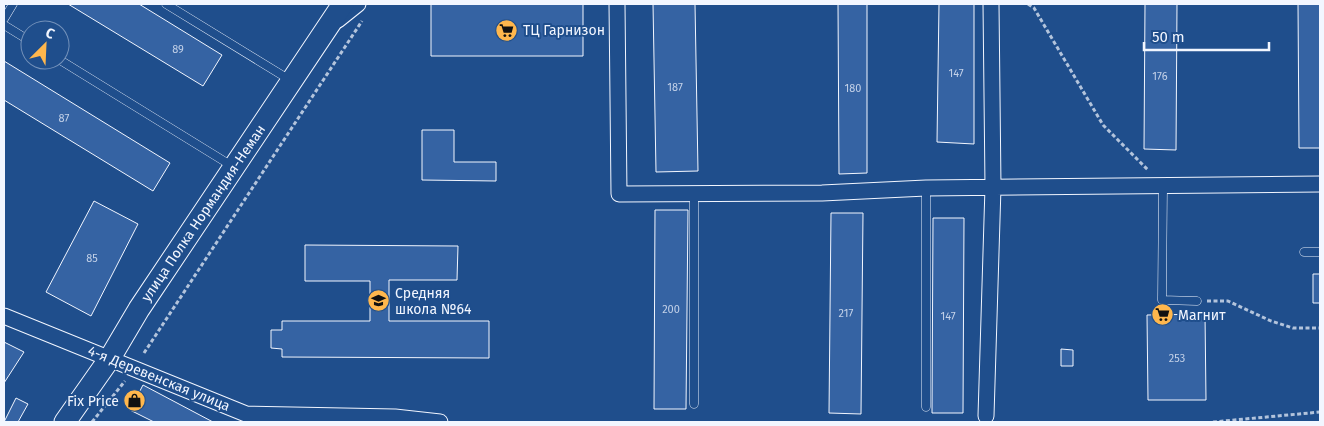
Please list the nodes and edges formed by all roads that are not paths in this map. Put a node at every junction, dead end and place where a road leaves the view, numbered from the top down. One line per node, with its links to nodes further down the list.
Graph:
1 (13, 4): 7 (lane)
2 (166, 4): 12 (lane)
3 (343, 4): 9 (street, улица Полка Нормандия-Неман)
4 (617, 4): 18 (street)
5 (991, 4): 17 (street)
6 (363, 9): 9 (street)
7 (4, 19)
8 (4, 25): 10 (lane)
9 (327, 28): 12 (street, улица Полка Нормандия-Неман)
10 (20, 35)
11 (70, 66): 13 (lane)
12 (291, 81): 13 (street, улица Полка Нормандия-Неман)
13 (234, 167): 23 (street, улица Полка Нормандия-Неман)
14 (1320, 184): 15 (street)
15 (1163, 185): 17 (street); 21 (lane)
16 (926, 188): 17 (street); 18 (street); 25 (lane)
17 (993, 188): 26 (street)
18 (694, 194): 24 (lane)
19 (1304, 252): 20 (lane)
20 (1320, 252)
21 (1196, 300)
22 (4, 316): 23 (street, 4-я Деревенская улица)
23 (110, 358): 27 (street, улица Полка Нормандия-Неман); 28 (street, 4-я Деревенская улица)
24 (694, 404)
25 (926, 407)
26 (986, 416)
27 (65, 422)
28 (440, 422)

